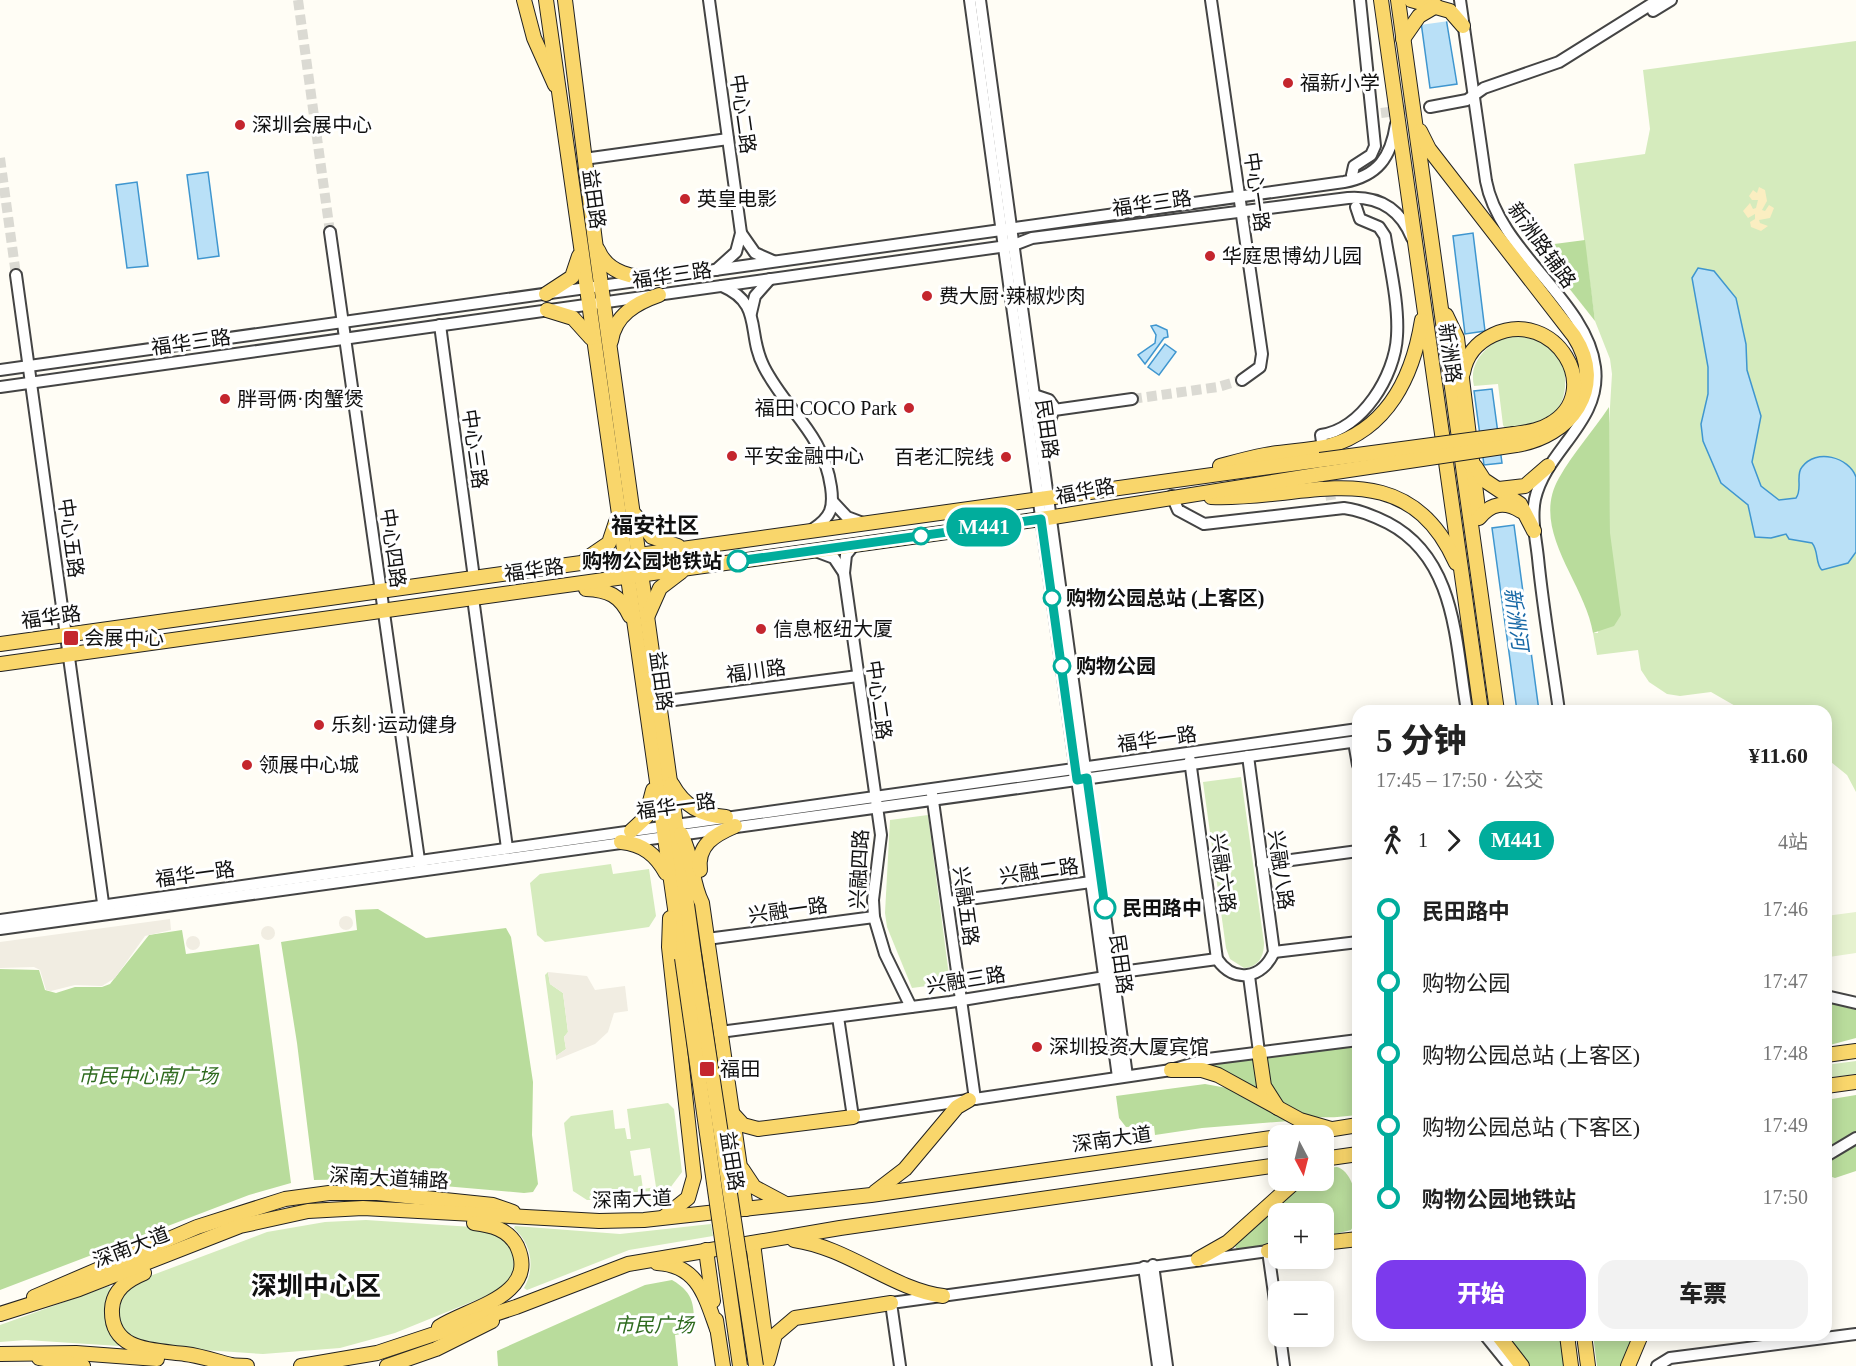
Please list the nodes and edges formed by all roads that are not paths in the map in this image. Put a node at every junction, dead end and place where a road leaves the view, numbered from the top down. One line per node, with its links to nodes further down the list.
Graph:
1 (524, 0): 22 (main road)
2 (540, 0): 19 (main road)
3 (546, 0): 19 (main road, 益田路)
4 (565, 0): 18 (main road, 益田路)
5 (570, 0): 18 (main road)
6 (709, 0): 27 (street, 中心二路)
7 (970, 0): 33 (street, 民田路)
8 (980, 0): 33 (street, 民田路)
9 (1211, 0): 30 (street, 中心一路)
10 (1360, 0): 29 (street)
11 (1381, 0): 26 (main road, 新洲路)
12 (1398, 0): 21 (main road, 新洲路)
13 (1460, 0): 20 (street, 新洲路辅路)
14 (1658, 0): 23 (street)
15 (1671, 0): 23 (street)
16 (1416, 6): 17 (main road); 21 (main road)
17 (1444, 6): 20 (main road)
18 (567, 15): 28 (main road, 益田路)
19 (550, 24): 22 (main road, 益田路)
20 (1463, 26): 23 (street, 新洲路辅路)
21 (1403, 39): 25 (main road, 新洲路)
22 (559, 91): 37 (main road, 益田路)
23 (1473, 96): 24 (street); 74 (street, 新洲路辅路)
24 (1430, 107)
25 (1413, 112): 51 (main road, 新洲路); 71 (main road)
26 (1398, 118): 29 (street, 福华三路); 39 (main road, 新洲路)
27 (728, 139): 28 (street); 35 (street, 中心二路)
28 (584, 159): 36 (main road, 益田路)
29 (1348, 179): 30 (street, 福华三路)
30 (1239, 197): 32 (street, 中心一路); 33 (street, 福华三路)
31 (1356, 207): 72 (street)
32 (1242, 212): 38 (street, 福华三路); 39 (street, 福华三路); 63 (street, 中心一路)
33 (1006, 230): 38 (street, 民田路); 40 (street, 福华三路)
34 (330, 231): 56 (street, 中心四路)
35 (741, 232): 40 (street, 中心二路); 41 (street)
36 (595, 241): 43 (main road); 45 (main road, 益田路)
37 (580, 242): 47 (main road, 益田路); 48 (main road)
38 (1009, 246): 44 (street, 福华三路); 67 (street, 民田路); 79 (street, 民田路)
39 (1416, 249): 53 (main road, 新洲路)
40 (777, 262): 41 (street, 福华三路)
41 (716, 270): 43 (street, 福华三路)
42 (16, 275): 61 (street, 中心五路)
43 (657, 278): 45 (street, 福华三路)
44 (770, 279): 46 (street, 福华三路); 55 (street)
45 (601, 286): 47 (street, 福华三路); 50 (main road, 益田路)
46 (722, 286): 49 (street, 福华三路); 55 (street)
47 (586, 288): 48 (street, 福华三路); 52 (main road, 益田路)
48 (546, 294): 56 (street, 福华三路)
49 (659, 295): 50 (street, 福华三路); 60 (main road)
50 (603, 303): 52 (street, 福华三路); 60 (main road, 益田路)
51 (1440, 303): 64 (main road); 95 (main road, 新洲路)
52 (588, 305): 54 (street, 福华三路); 59 (main road, 益田路)
53 (1424, 306): 76 (main road); 101 (main road, 新洲路)
54 (547, 310): 57 (street, 福华三路); 59 (main road)
55 (751, 314): 80 (street)
56 (343, 322): 58 (street, 中心四路); 61 (street, 福华三路)
57 (440, 325): 58 (street, 福华三路); 100 (street, 中心三路)
58 (345, 338): 65 (street, 福华三路); 103 (street, 中心四路)
59 (594, 341): 82 (main road, 益田路)
60 (610, 349): 81 (main road, 益田路)
61 (30, 366): 62 (street, 福华三路); 65 (street, 中心五路)
62 (0, 370)
63 (1242, 380)
64 (1462, 381): 71 (main road); 73 (main road)
65 (32, 382): 66 (street, 福华三路); 108 (street, 中心五路)
66 (0, 387)
67 (1034, 395): 69 (street); 70 (street, 民田路)
68 (1132, 399): 69 (street)
69 (1054, 410): 70 (street)
70 (1039, 427): 79 (street, 民田路)
71 (1515, 439): 75 (main road, bridge)
72 (1323, 442)
73 (1473, 462): 77 (main road); 85 (main road)
74 (1548, 466): 77 (main road); 88 (street, 新洲路辅路)
75 (1321, 467): 76 (main road, 福华路); 78 (main road, 福华路)
76 (1169, 480): 79 (main road, 福华路)
77 (1499, 489): 83 (main road)
78 (1177, 496): 84 (main road, 福华路); 101 (main road); 115 (street)
79 (1043, 498): 84 (street, 民田路); 86 (main road, 福华路)
80 (833, 502): 86 (street); 87 (street)
81 (632, 508): 90 (main road); 92 (main road, 益田路)
82 (618, 511): 93 (main road, 益田路); 94 (main road)
83 (1526, 514): 85 (main road); 88 (main road)
84 (1046, 518): 89 (main road, 福华路); 125 (street, 民田路)
85 (1479, 518): 95 (main road)
86 (864, 523): 87 (main road, 福华路)
87 (813, 530): 90 (main road, 福华路)
88 (1534, 531): 119 (street, 新洲路辅路)
89 (854, 545): 91 (main road, 福华路); 97 (street, 中心二路)
90 (692, 547): 92 (main road, 福华路)
91 (813, 551): 96 (main road, 福华路); 97 (street)
92 (638, 554): 93 (main road, 福华路); 98 (main road, 益田路)
93 (624, 556): 94 (main road, 福华路); 99 (main road, 益田路)
94 (580, 563): 100 (main road, 福华路)
95 (1477, 567): 118 (main road, 新洲路)
96 (688, 568): 98 (main road, 福华路); 106 (main road)
97 (844, 573): 112 (street, 中心二路)
98 (641, 575): 99 (main road, 福华路); 106 (main road, 益田路)
99 (627, 577): 102 (main road, 福华路); 107 (main road, 益田路)
100 (474, 578): 103 (main road, 福华路)
101 (1463, 583): 113 (main road, 新洲路)
102 (557, 586): 104 (main road, 福华路); 107 (main road)
103 (381, 591): 105 (street, 中心四路); 108 (main road, 福华路)
104 (473, 598): 105 (main road, 福华路); 135 (street)
105 (384, 611): 110 (main road, 福华路); 138 (street, 中心四路)
106 (648, 620): 114 (main road, 益田路)
107 (633, 624): 127 (main road, 益田路)
108 (66, 635): 109 (main road, 福华路); 110 (street, 中心五路)
109 (0, 644)
110 (69, 655): 111 (main road, 福华路); 144 (street, 中心五路)
111 (0, 664)
112 (858, 676): 114 (street, 福川路); 129 (street, 中心二路)
113 (1478, 693): 116 (street); 117 (main road, 新洲路)
114 (659, 702): 126 (main road, 益田路)
115 (1467, 705)
116 (1471, 705)
117 (1480, 705)
118 (1496, 705)
119 (1558, 705)
120 (1352, 730): 122 (street, 福华一路)
121 (1352, 743): 123 (street, 福华一路)
122 (1189, 752): 124 (street, 兴融六路); 125 (street, 福华一路)
123 (1248, 756): 124 (street, 福华一路); 137 (street, 兴融八路)
124 (1191, 764): 125 (street, 福华一路); 153 (street, 兴融六路)
125 (1081, 773): 128 (street, 福华一路); 140 (street, 民田路)
126 (670, 780): 130 (main road); 133 (main road, 益田路)
127 (655, 782): 131 (main road); 132 (main road, 益田路)
128 (932, 794): 129 (street, 福华一路); 143 (street, 兴融五路)
129 (876, 802): 130 (street, 福华一路); 145 (street, 兴融四路)
130 (730, 822): 133 (street, 福华一路); 141 (main road)
131 (631, 831): 132 (street, 福华一路); 135 (street, 福华一路)
132 (662, 831): 133 (street, 福华一路); 134 (street, 福华一路); 139 (main road, 益田路)
133 (678, 831): 141 (main road); 148 (main road, 益田路)
134 (621, 842): 138 (street, 福华一路); 139 (main road)
135 (507, 848): 138 (street, 福华一路)
136 (1352, 852): 137 (street)
137 (1262, 864): 151 (street, 兴融八路)
138 (420, 865): 144 (street, 福华一路)
139 (669, 877): 142 (main road, 益田路)
140 (1096, 881): 143 (street, 兴融二路); 154 (street, 民田路)
141 (698, 895): 148 (main road); 149 (main road)
142 (672, 901): 152 (main road, 益田路); 190 (main road)
143 (948, 902): 157 (street, 兴融五路)
144 (104, 909): 146 (street, 福华一路); 147 (street, 福华一路)
145 (874, 917): 149 (street, 兴融一路); 159 (street, 兴融四路)
146 (0, 920)
147 (0, 929)
148 (692, 934): 152 (main road, 益田路)
149 (707, 939): 161 (main road)
150 (1352, 943): 151 (street)
151 (1274, 952): 155 (street)
152 (688, 956): 221 (main road, 益田路, bridge); 229 (main road, 益田路, bridge)
153 (1216, 959): 154 (street, 兴融三路); 155 (street)
154 (1109, 975): 157 (street, 兴融三路); 167 (street, 民田路)
155 (1249, 976): 164 (street)
156 (1832, 997): 158 (street)
157 (962, 999): 159 (street, 兴融三路); 170 (street, 兴融五路)
158 (1856, 1003)
159 (911, 1007): 160 (street, 兴融三路)
160 (838, 1017): 161 (street, 兴融三路); 173 (street)
161 (720, 1032): 172 (main road)
162 (1352, 1041): 164 (street)
163 (1855, 1051): 165 (main road)
164 (1259, 1052): 166 (street); 171 (main road)
165 (1832, 1054)
166 (1171, 1070): 167 (street); 171 (main road)
167 (1122, 1077): 170 (street)
168 (1856, 1082): 169 (main road)
169 (1832, 1085)
170 (972, 1100): 173 (street); 185 (main road)
171 (1279, 1110): 174 (main road)
172 (732, 1113): 173 (main road); 182 (main road)
173 (852, 1116)
174 (1315, 1125)
175 (1352, 1126): 176 (main road)
176 (1334, 1129)
177 (1268, 1138): 185 (main road, 深南大道)
178 (1856, 1138): 179 (street)
179 (1832, 1152)
180 (1352, 1155): 181 (main road)
181 (1334, 1158)
182 (740, 1164): 186 (main road); 187 (main road)
183 (1268, 1166): 191 (main road)
184 (1286, 1191): 198 (main road)
185 (871, 1195): 186 (main road, 深南大道)
186 (789, 1204): 187 (main road, 深南大道)
187 (746, 1209): 190 (main road, 深南大道)
188 (426, 1212): 189 (main road, 深南大道); 192 (main road, 深南大道); 208 (main road)
189 (529, 1217): 190 (main road, 深南大道); 204 (main road, 深南大道辅路)
190 (659, 1219)
191 (783, 1238): 195 (main road); 201 (main road)
192 (203, 1240): 204 (main road, 深南大道); 223 (main road)
193 (1352, 1240): 194 (main road)
194 (1334, 1242)
195 (753, 1243): 196 (main road); 221 (main road)
196 (706, 1250): 199 (main road); 206 (main road)
197 (1268, 1251): 198 (street)
198 (1198, 1259): 200 (street)
199 (628, 1264): 203 (main road); 206 (main road)
200 (1149, 1266): 201 (street); 231 (street); 232 (street)
201 (943, 1296): 202 (street)
202 (891, 1303): 221 (main road); 230 (street)
203 (516, 1306): 208 (main road); 227 (main road)
204 (16, 1310): 205 (main road, 深南大道)
205 (0, 1314)
206 (717, 1329): 228 (main road)
207 (1856, 1334): 209 (street)
208 (425, 1336): 226 (main road)
209 (1832, 1337)
210 (1856, 1339): 222 (street)
211 (1490, 1341): 234 (street)
212 (1503, 1341): 235 (main road)
213 (1568, 1341): 236 (main road)
214 (1585, 1341): 237 (main road)
215 (1638, 1341): 238 (main road)
216 (1645, 1341): 239 (street)
217 (1802, 1341): 222 (street)
218 (1281, 1347): 233 (street)
219 (17, 1352): 220 (main road); 223 (main road); 224 (main road)
220 (0, 1354)
221 (764, 1364)
222 (1661, 1364)
223 (231, 1365): 225 (main road)
224 (83, 1366)
225 (247, 1366)
226 (301, 1366)
227 (387, 1366)
228 (723, 1366)
229 (740, 1366)
230 (900, 1366)
231 (1158, 1366)
232 (1167, 1366)
233 (1284, 1366)
234 (1510, 1366)
235 (1522, 1366)
236 (1571, 1366)
237 (1588, 1366)
238 (1628, 1366)
239 (1635, 1366)

